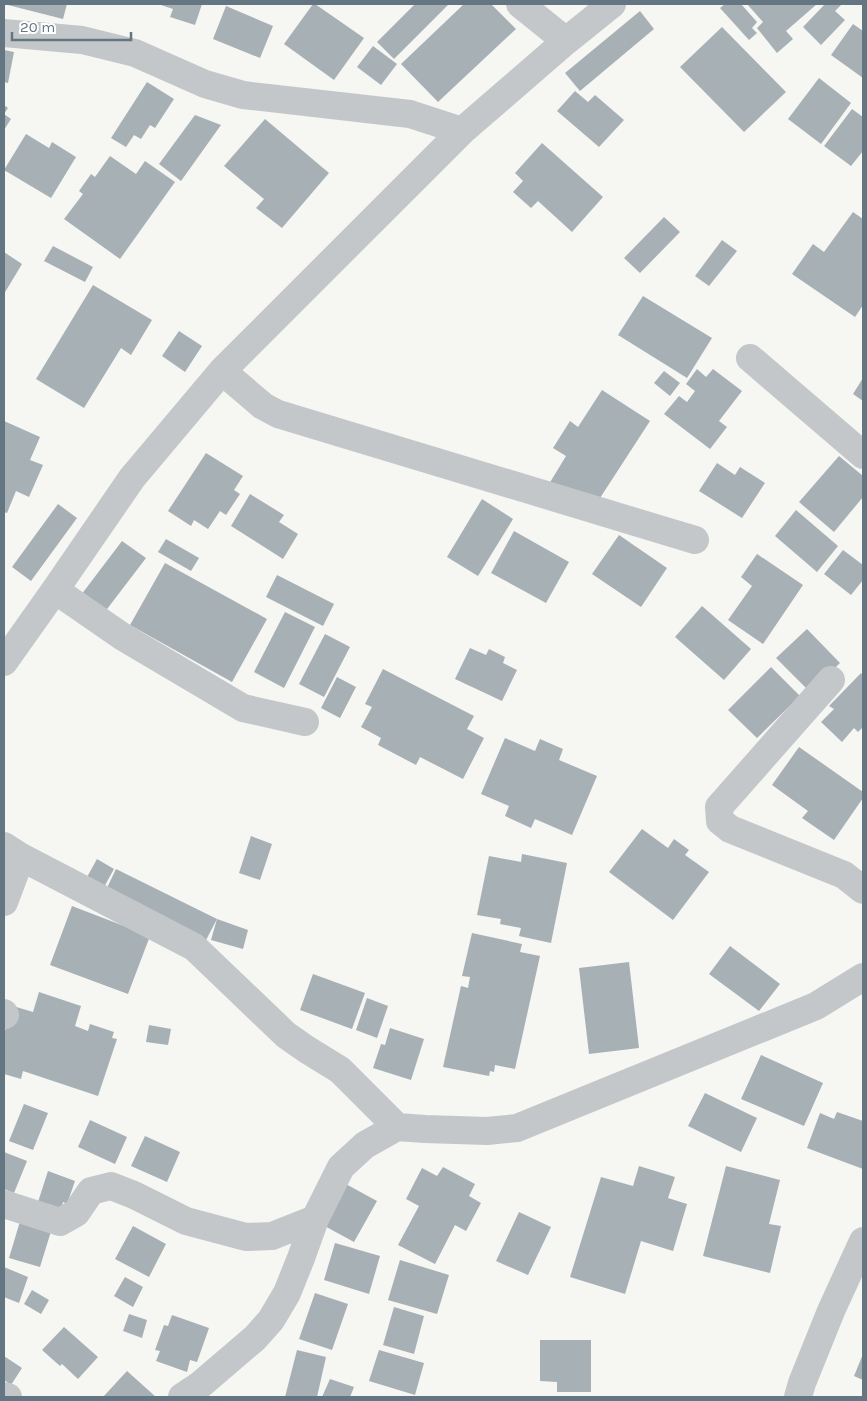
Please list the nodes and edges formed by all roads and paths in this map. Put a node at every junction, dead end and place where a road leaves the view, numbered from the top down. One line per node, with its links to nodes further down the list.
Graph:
1 (520, 4): 4 (street)
2 (612, 4): 4 (street)
3 (4, 33): 5 (street)
4 (566, 41): 5 (street)
5 (462, 131): 7 (street)
6 (750, 358): 8 (street)
7 (222, 371): 9 (street); 10 (street)
8 (863, 455)
9 (695, 540)
10 (55, 590): 11 (street); 13 (street)
11 (4, 662)
12 (830, 680): 15 (street)
13 (305, 722)
14 (12, 852): 16 (street); 18 (street)
15 (863, 890)
16 (4, 902)
17 (863, 977): 18 (street)
18 (397, 1127): 20 (street)
19 (4, 1204): 20 (street)
20 (315, 1219): 24 (street)
21 (863, 1241): 25 (street)
22 (4, 1396): 23 (street)
23 (8, 1397)
24 (182, 1397)
25 (798, 1397)

